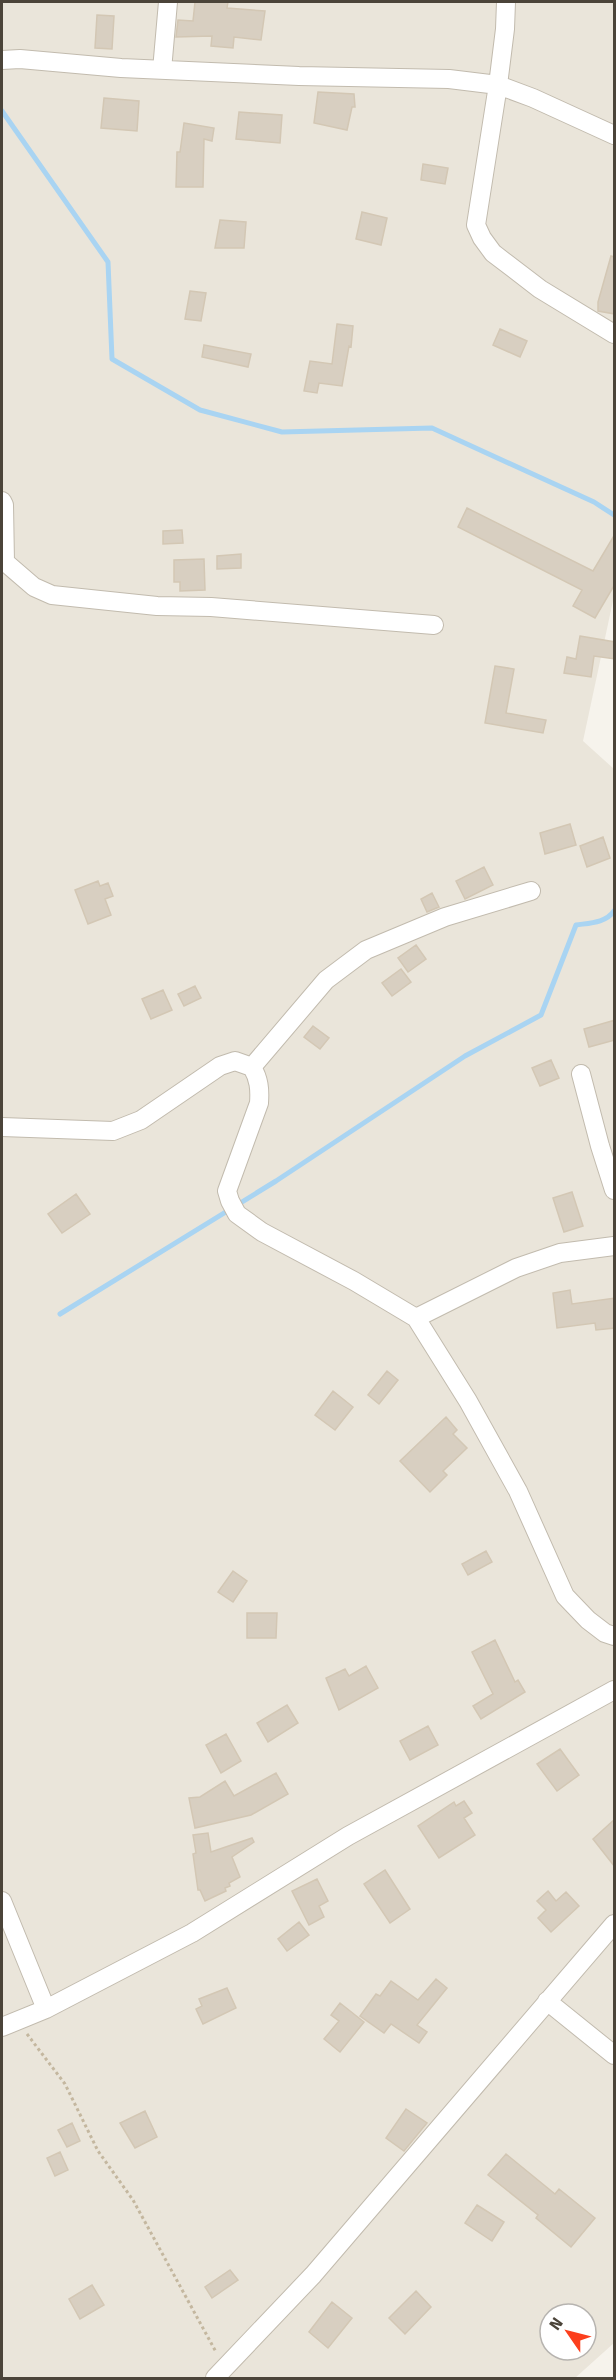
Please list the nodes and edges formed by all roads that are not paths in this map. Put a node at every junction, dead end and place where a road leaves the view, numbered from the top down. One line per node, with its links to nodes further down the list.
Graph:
1 (168, 2): 4 (street)
2 (506, 2): 5 (street)
3 (2, 60): 4 (street)
4 (162, 70): 5 (street)
5 (498, 85): 6 (street); 7 (street)
6 (615, 135)
7 (615, 334)
8 (2, 501): 9 (street)
9 (434, 626)
10 (531, 891): 11 (street)
11 (252, 1067): 13 (street); 16 (street)
12 (581, 1074): 14 (street)
13 (2, 1127)
14 (615, 1190)
15 (615, 1246): 16 (street)
16 (416, 1318): 17 (street)
17 (615, 1636)
18 (615, 1690): 22 (street)
19 (2, 1901): 22 (street)
20 (615, 1924): 21 (street)
21 (547, 2001): 24 (street); 25 (street)
22 (46, 2009): 23 (street)
23 (9, 2024)
24 (615, 2055)
25 (220, 2373)

